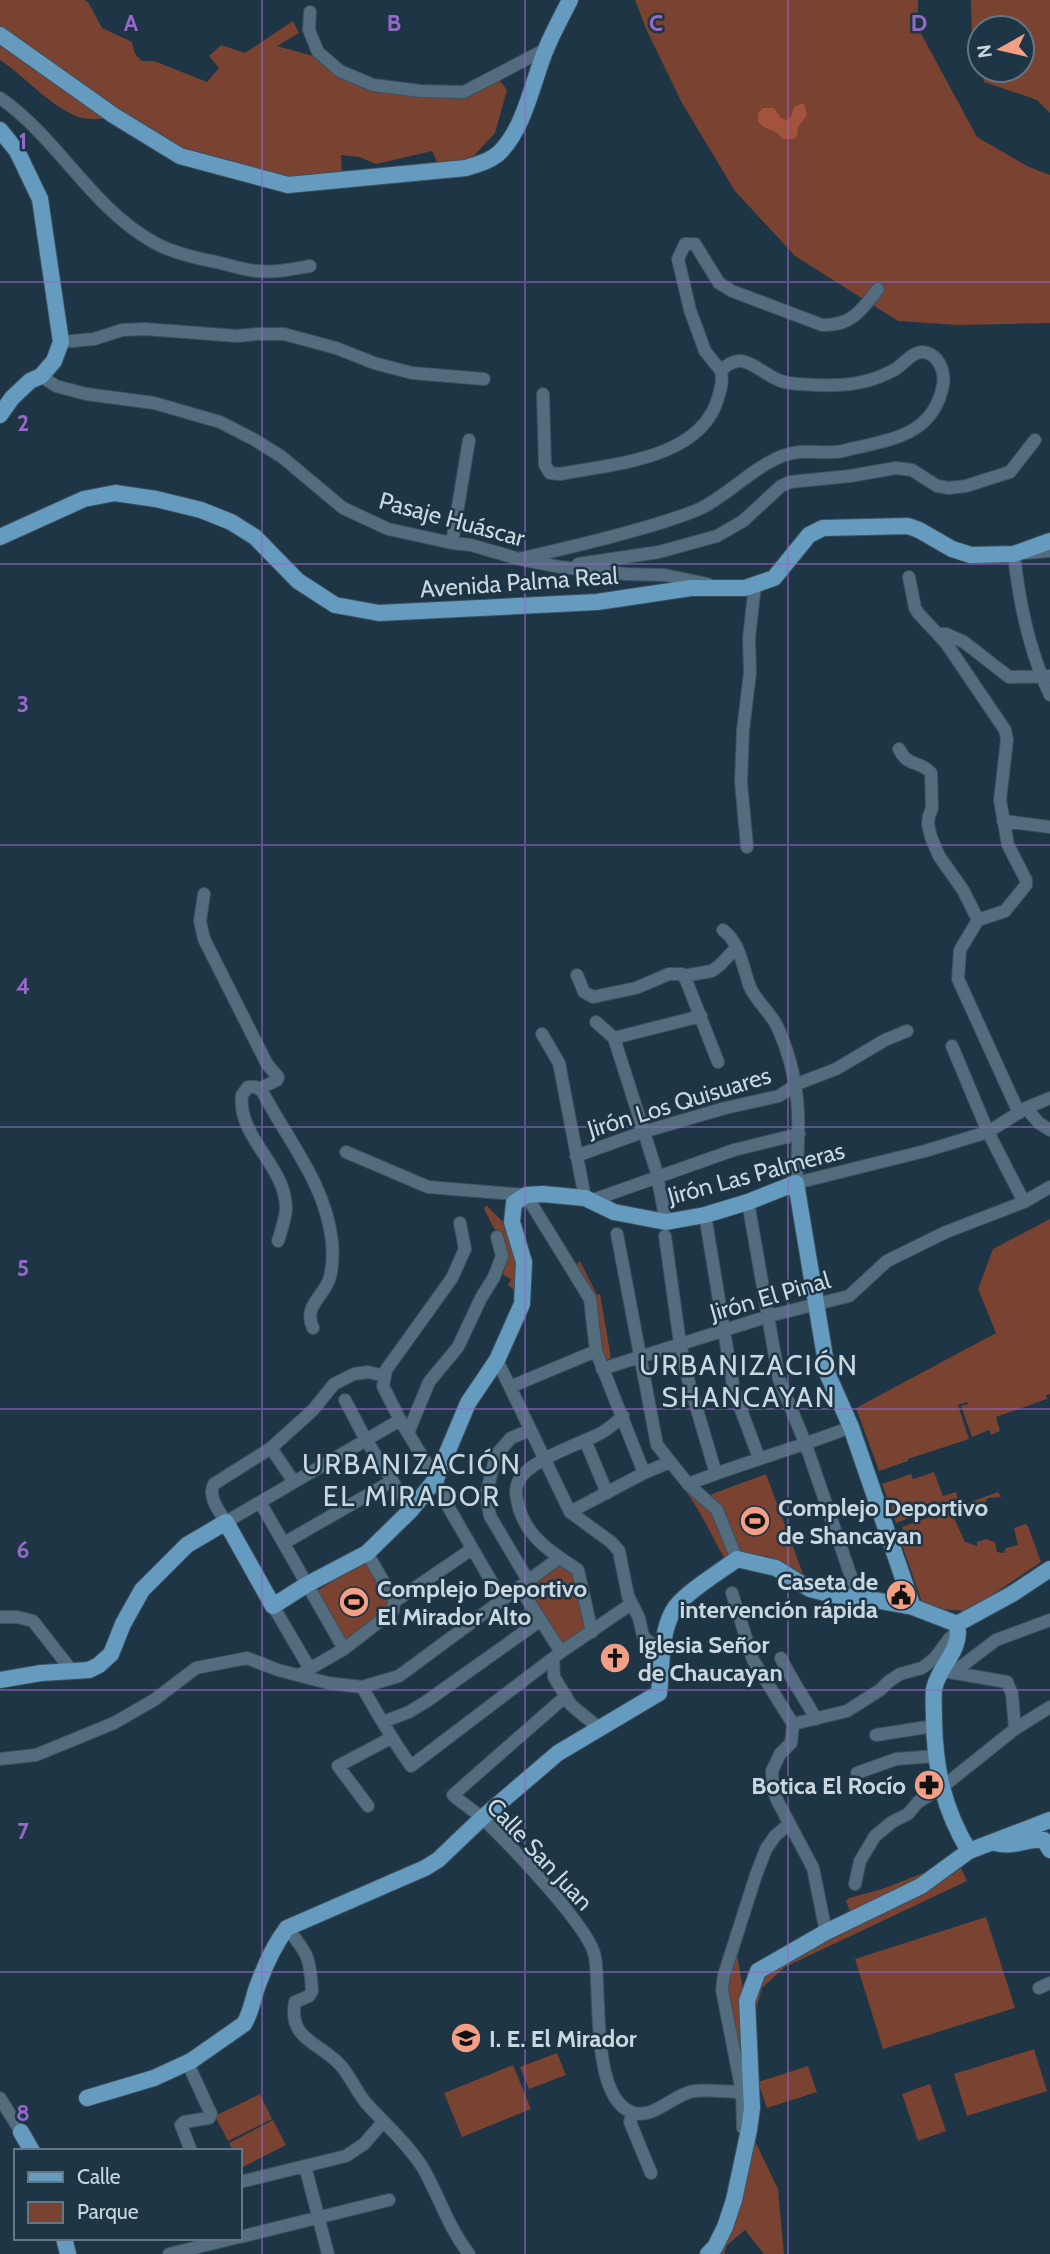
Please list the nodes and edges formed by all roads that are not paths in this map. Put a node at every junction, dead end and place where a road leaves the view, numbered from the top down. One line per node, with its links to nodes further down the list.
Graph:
1 (570, 0): 4 (main road)
2 (310, 12): 4 (street)
3 (0, 35): 4 (main road)
4 (546, 49)
5 (0, 98): 7 (street)
6 (0, 131): 9 (main road)
7 (310, 266)
8 (878, 289): 10 (street)
9 (61, 342): 11 (main road); 12 (street)
10 (721, 371): 13 (street); 22 (street)
11 (41, 376): 14 (main road); 19 (street, Pasaje Huáscar)
12 (484, 379)
13 (544, 394)
14 (0, 415)
15 (469, 440): 19 (street)
16 (1035, 440): 23 (street)
17 (0, 537): 26 (main road, Avenida Palma Real)
18 (1050, 541): 21 (main road, Avenida Palma Real)
19 (452, 544): 22 (street, Pasaje Huáscar)
20 (1050, 551): 21 (street)
21 (1014, 554): 25 (main road, Avenida Palma Real); 28 (street)
22 (519, 559): 23 (street, Pasaje Huáscar)
23 (560, 567): 26 (street, Pasaje Huáscar)
24 (909, 577): 27 (street)
25 (755, 585): 26 (main road, Avenida Palma Real); 33 (street)
26 (720, 589)
27 (939, 634): 28 (street); 31 (street)
28 (1046, 676): 29 (street)
29 (1050, 695)
30 (899, 749): 35 (street)
31 (1003, 821): 32 (street); 35 (street)
32 (1050, 827)
33 (747, 847)
34 (204, 894): 48 (street)
35 (978, 920): 50 (street)
36 (723, 930): 37 (street)
37 (737, 947): 39 (street); 47 (street)
38 (577, 975): 39 (street)
39 (683, 975): 40 (street)
40 (701, 1016): 44 (street); 46 (street)
41 (596, 1022): 44 (street)
42 (908, 1031): 47 (street, Jirón Los Quisuares)
43 (542, 1034): 56 (street)
44 (614, 1038): 52 (street)
45 (951, 1046): 53 (street)
46 (718, 1062)
47 (797, 1084): 52 (street, Jirón Los Quisuares); 54 (street)
48 (259, 1089): 69 (street); 72 (street)
49 (1050, 1098): 50 (street, Jirón Las Palmeras)
50 (1023, 1111): 51 (street); 53 (street, Jirón Las Palmeras)
51 (1050, 1130)
52 (643, 1132): 56 (street, Jirón Los Quisuares); 57 (street)
53 (988, 1132): 58 (street, Jirón Las Palmeras); 63 (street)
54 (799, 1134): 57 (street); 58 (street)
55 (346, 1152): 60 (street, Jirón Las Palmeras)
56 (576, 1156): 61 (street)
57 (658, 1177): 61 (street); 66 (street)
58 (796, 1183): 62 (main road, Jirón Las Palmeras); 70 (main road)
59 (1050, 1187): 63 (street, Jirón El Pinal)
60 (526, 1195): 61 (main road, Jirón Las Palmeras); 75 (street); 77 (main road)
61 (588, 1200): 66 (main road, Jirón Las Palmeras)
62 (748, 1202): 64 (main road, Jirón Las Palmeras); 71 (street)
63 (1024, 1202): 70 (street, Jirón El Pinal)
64 (705, 1214): 66 (main road, Jirón Las Palmeras); 73 (street)
65 (460, 1223): 79 (street)
66 (665, 1229): 74 (street)
67 (617, 1234): 76 (street)
68 (497, 1237): 86 (street)
69 (278, 1241)
70 (815, 1304): 71 (street, Jirón El Pinal); 84 (main road)
71 (769, 1316): 73 (street, Jirón El Pinal); 89 (street)
72 (313, 1328)
73 (723, 1330): 74 (street, Jirón El Pinal); 91 (street)
74 (680, 1343): 76 (street, Jirón El Pinal); 95 (street)
75 (596, 1351): 78 (street); 80 (street)
76 (638, 1356): 78 (street, Jirón El Pinal); 93 (street)
77 (497, 1360): 80 (street); 96 (main road)
78 (602, 1368): 82 (street)
79 (385, 1376): 83 (street); 90 (street)
80 (510, 1387): 85 (street)
81 (345, 1400): 87 (street)
82 (624, 1416): 88 (street); 94 (street)
83 (400, 1420): 86 (street); 87 (street)
84 (851, 1427): 89 (street); 119 (main road)
85 (530, 1430): 92 (street); 112 (street)
86 (408, 1433): 96 (street)
87 (366, 1440): 97 (street); 98 (street)
88 (585, 1440): 92 (street); 100 (street)
89 (806, 1445): 91 (street); 114 (street)
90 (271, 1448): 98 (street); 104 (street)
91 (759, 1458): 95 (street)
92 (544, 1460): 103 (street); 108 (street)
93 (670, 1462): 94 (street); 99 (street)
94 (644, 1473): 100 (street)
95 (716, 1474): 99 (street)
96 (436, 1479): 102 (main road); 106 (street)
97 (392, 1481): 102 (street); 105 (street)
98 (294, 1482): 101 (street)
99 (688, 1484): 109 (street)
100 (607, 1493): 103 (street)
101 (260, 1502): 104 (street); 105 (street)
102 (411, 1510): 107 (main road)
103 (570, 1512): 117 (street)
104 (226, 1522): 118 (main road); 129 (main road)
105 (284, 1543): 111 (street)
106 (472, 1549): 115 (street); 116 (street)
107 (367, 1553): 111 (main road); 116 (street)
108 (559, 1558): 112 (street); 124 (street)
109 (737, 1559): 114 (main road); 125 (main road)
110 (1050, 1569): 123 (main road)
111 (306, 1585): 118 (main road); 126 (street)
112 (524, 1585): 115 (street); 121 (street)
113 (732, 1594): 138 (street)
114 (858, 1597): 119 (main road)
115 (502, 1600): 133 (street)
116 (394, 1602): 126 (street)
117 (631, 1604): 124 (street); 125 (street)
118 (274, 1606): 131 (street)
119 (913, 1607): 123 (main road)
120 (0, 1617): 129 (street)
121 (541, 1620): 127 (street); 137 (street)
122 (1050, 1620): 130 (street)
123 (960, 1628): 130 (main road); 136 (street)
124 (592, 1632): 127 (street)
125 (664, 1645): 140 (main road)
126 (344, 1649): 131 (street)
127 (557, 1655): 134 (street); 143 (street)
128 (781, 1658): 136 (street)
129 (72, 1671): 132 (main road)
130 (948, 1671): 139 (main road); 141 (street)
131 (304, 1672): 133 (street); 145 (street)
132 (0, 1680)
133 (362, 1686): 137 (street)
134 (565, 1696): 140 (street); 149 (street, Calle San Juan)
135 (1050, 1707): 141 (street)
136 (816, 1719): 138 (street)
137 (383, 1722): 143 (street)
138 (793, 1724): 151 (street)
139 (934, 1726): 142 (street); 144 (main road)
140 (599, 1728): 149 (main road)
141 (1015, 1729): 147 (street)
142 (876, 1735)
143 (391, 1738): 148 (street)
144 (937, 1756): 146 (street); 147 (main road)
145 (0, 1759)
146 (857, 1773)
147 (941, 1788): 154 (main road); 155 (street)
148 (368, 1806)
149 (482, 1818): 156 (main road); 162 (street, Calle San Juan)
150 (1046, 1821): 152 (main road)
151 (789, 1824): 157 (street); 159 (street)
152 (997, 1840): 153 (main road); 154 (main road)
153 (1049, 1847)
154 (969, 1851): 157 (main road)
155 (855, 1884)
156 (287, 1928): 158 (main road); 163 (street)
157 (826, 1932): 167 (main road)
158 (191, 2061): 161 (main road); 166 (street)
159 (742, 2092): 162 (street); 167 (street)
160 (0, 2098): 164 (street)
161 (87, 2098)
162 (632, 2113): 169 (street)
163 (383, 2122): 168 (street); 178 (street)
164 (21, 2132): 165 (main road)
165 (31, 2149)
166 (190, 2149)
167 (742, 2163): 179 (main road)
168 (305, 2166): 170 (street); 172 (street)
169 (651, 2173)
170 (242, 2182)
171 (388, 2200): 172 (street)
172 (320, 2218): 173 (street); 177 (street)
173 (242, 2237)
174 (228, 2240): 175 (street)
175 (203, 2246): 176 (street)
176 (169, 2254)
177 (328, 2254)
178 (468, 2254)
179 (708, 2254)

